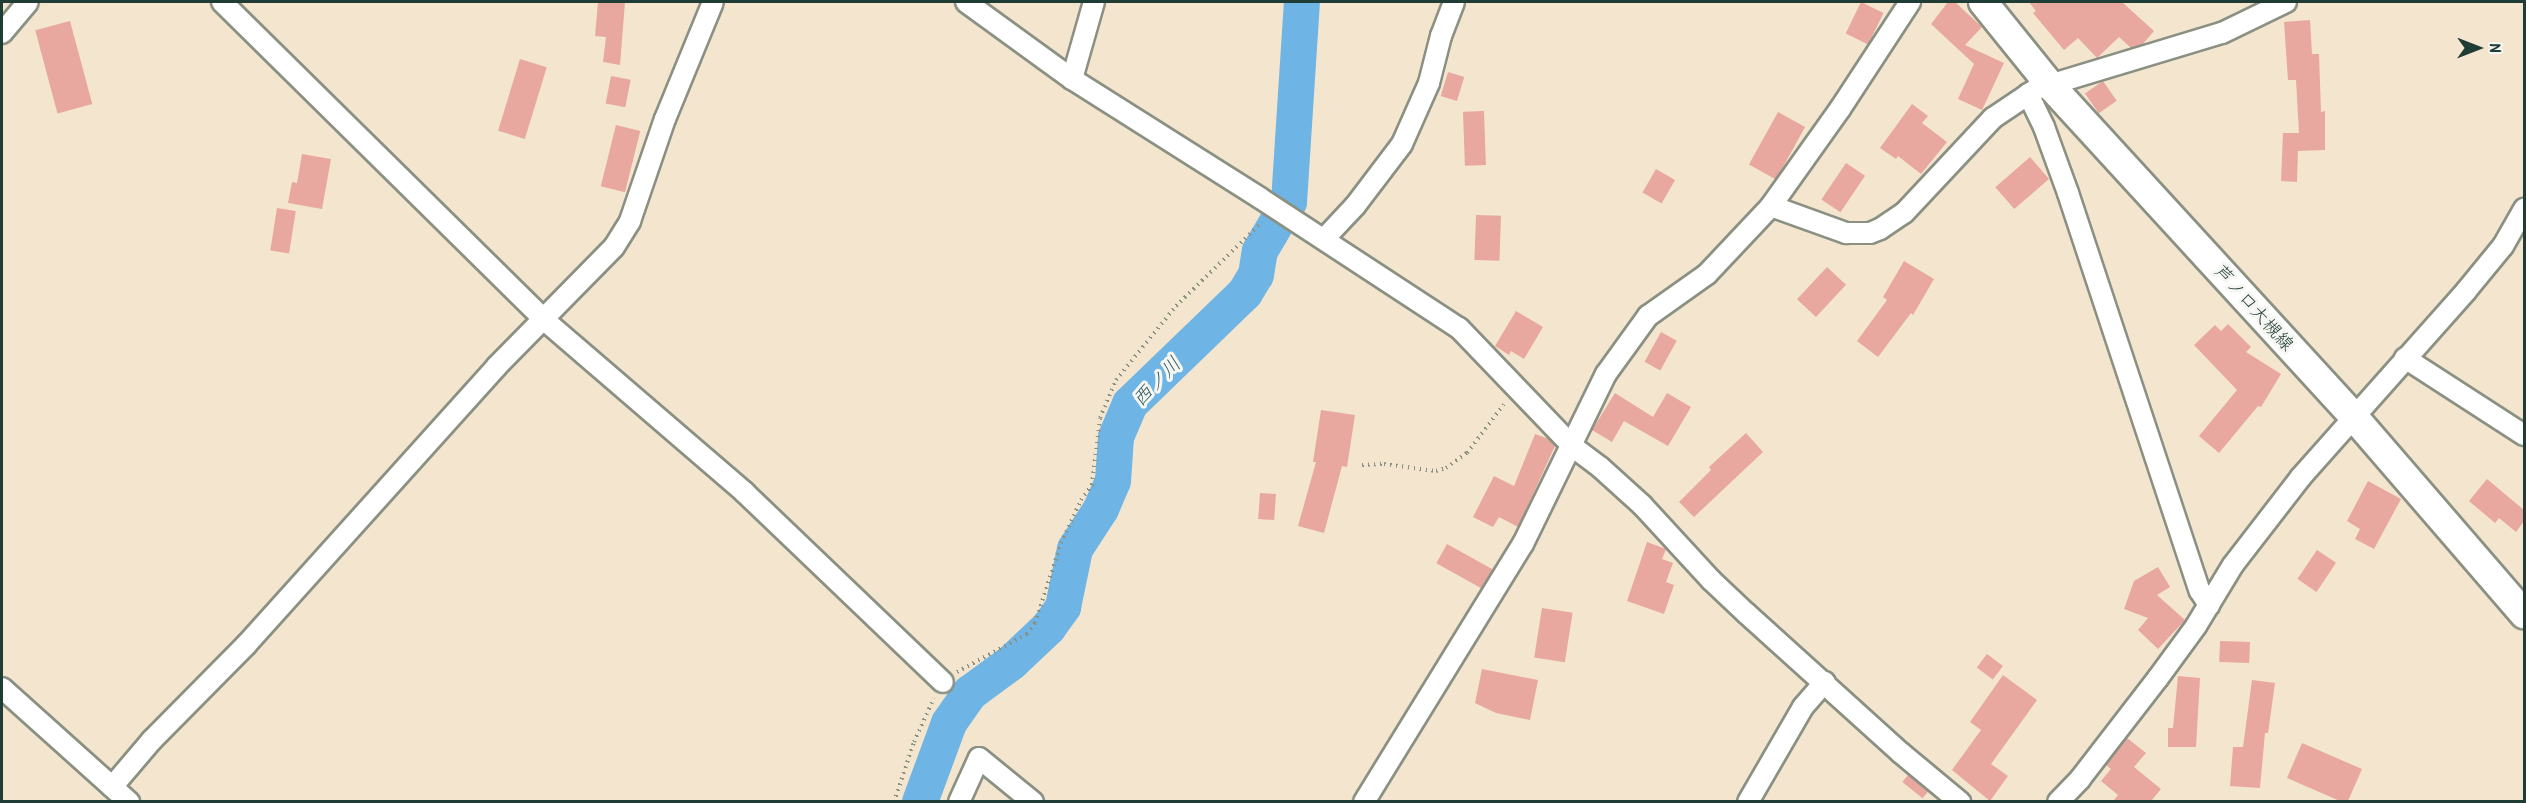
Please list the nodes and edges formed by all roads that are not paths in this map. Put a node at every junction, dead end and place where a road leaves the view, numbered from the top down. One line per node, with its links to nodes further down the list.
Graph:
1 (28, 2): 10 (street)
2 (222, 2): 16 (street)
3 (713, 2): 16 (street)
4 (966, 2): 11 (street)
5 (1094, 2): 11 (street)
6 (1454, 2): 15 (street)
7 (1910, 2): 13 (street)
8 (1983, 2): 12 (main road, 芦ノ口大槻線)
9 (2286, 2): 12 (street)
10 (2, 33)
11 (1072, 79): 15 (street)
12 (2039, 90): 13 (street); 18 (main road, 芦ノ口大槻線); 21 (street)
13 (1771, 206): 20 (street)
14 (2524, 209): 17 (street)
15 (1324, 239): 20 (street)
16 (542, 318): 23 (street); 26 (street)
17 (2405, 358): 18 (street); 19 (street)
18 (2353, 416): 21 (street); 22 (main road, 芦ノ口大槻線)
19 (2524, 435)
20 (1572, 446): 24 (street); 30 (street)
21 (2209, 605): 33 (street)
22 (2524, 614)
23 (943, 682)
24 (1825, 682): 31 (street); 32 (street)
25 (2, 688): 26 (street)
26 (112, 787): 27 (street)
27 (129, 801)
28 (959, 801): 29 (street)
29 (1033, 801)
30 (1364, 801)
31 (1748, 801)
32 (1960, 801)
33 (2058, 801)

